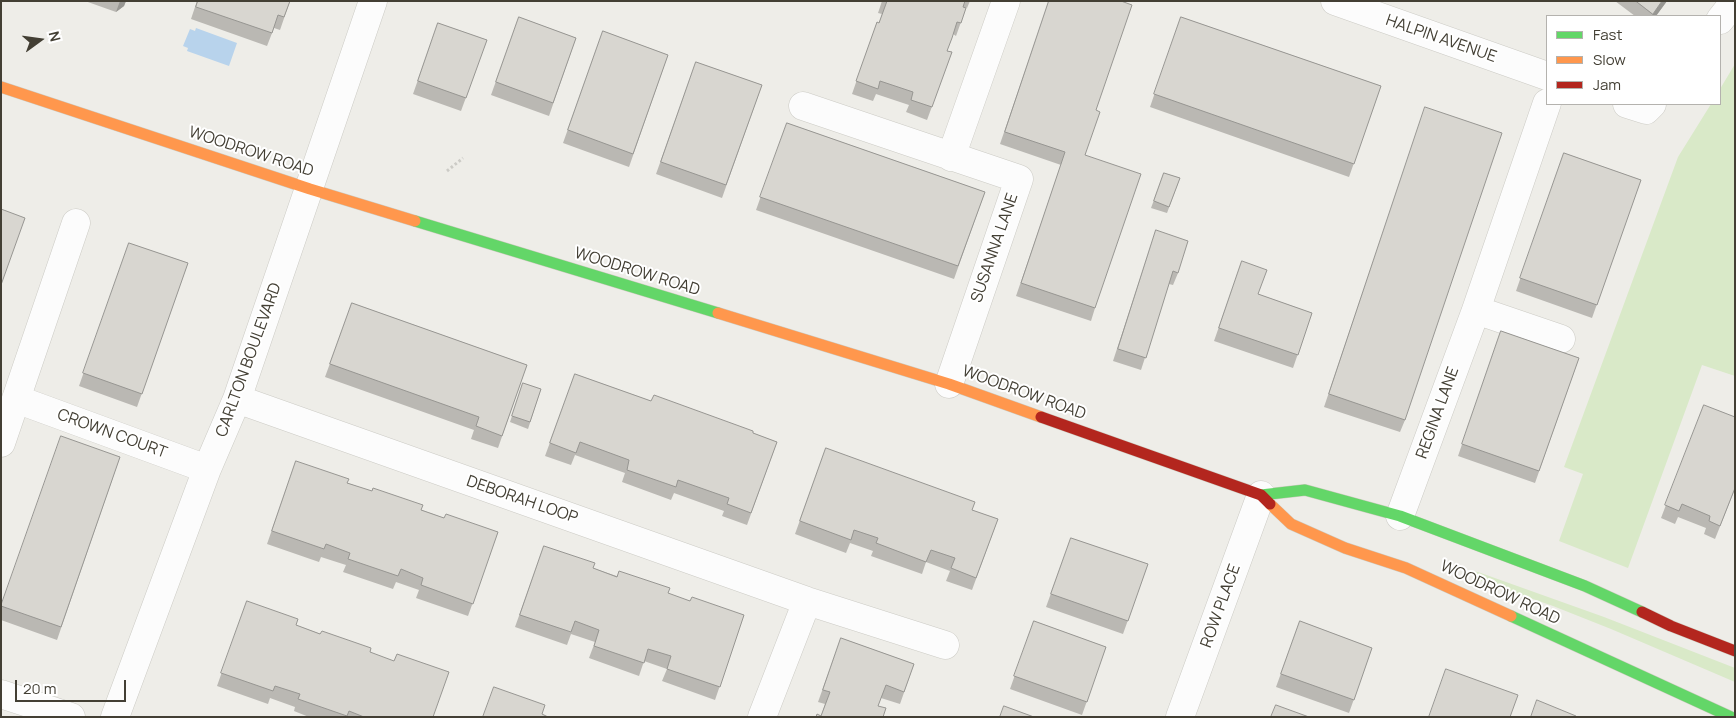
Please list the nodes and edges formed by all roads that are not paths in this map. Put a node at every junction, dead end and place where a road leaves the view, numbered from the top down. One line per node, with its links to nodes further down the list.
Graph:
1 (373, 1): 13 (street, CARLTON BOULEVARD)
2 (1006, 1): 12 (street)
3 (1335, 1): 6 (street, HALPIN AVENUE)
4 (1735, 1): 5 (street)
5 (1721, 19)
6 (1546, 76)
7 (1, 86): 13 (street, WOODROW ROAD)
8 (1546, 105): 15 (street, REGINA LANE)
9 (1630, 105): 10 (street)
10 (1651, 105)
11 (803, 106): 12 (street, SUSANNA LANE)
12 (951, 156): 17 (street, SUSANNA LANE)
13 (310, 189): 17 (street, WOODROW ROAD); 19 (street, CARLTON BOULEVARD)
14 (76, 223): 18 (street)
15 (1476, 310): 16 (street); 23 (street, REGINA LANE)
16 (1561, 339)
17 (949, 384): 22 (street, WOODROW ROAD)
18 (16, 399): 20 (street); 21 (street, CROWN COURT)
19 (237, 399): 21 (street, CARLTON BOULEVARD); 24 (street, DEBORAH LOOP)
20 (1, 443)
21 (207, 469): 29 (street, CARLTON BOULEVARD)
22 (1262, 495): 23 (street, WOODROW ROAD); 31 (street, ROW PLACE); 32 (street, WOODROW ROAD)
23 (1400, 516): 26 (street, WOODROW ROAD)
24 (807, 601): 25 (street, DEBORAH LOOP); 30 (street)
25 (945, 645)
26 (1735, 651)
27 (1, 694): 28 (street)
28 (71, 717)
29 (116, 717)
30 (762, 717)
31 (1180, 717)
32 (1731, 717)

